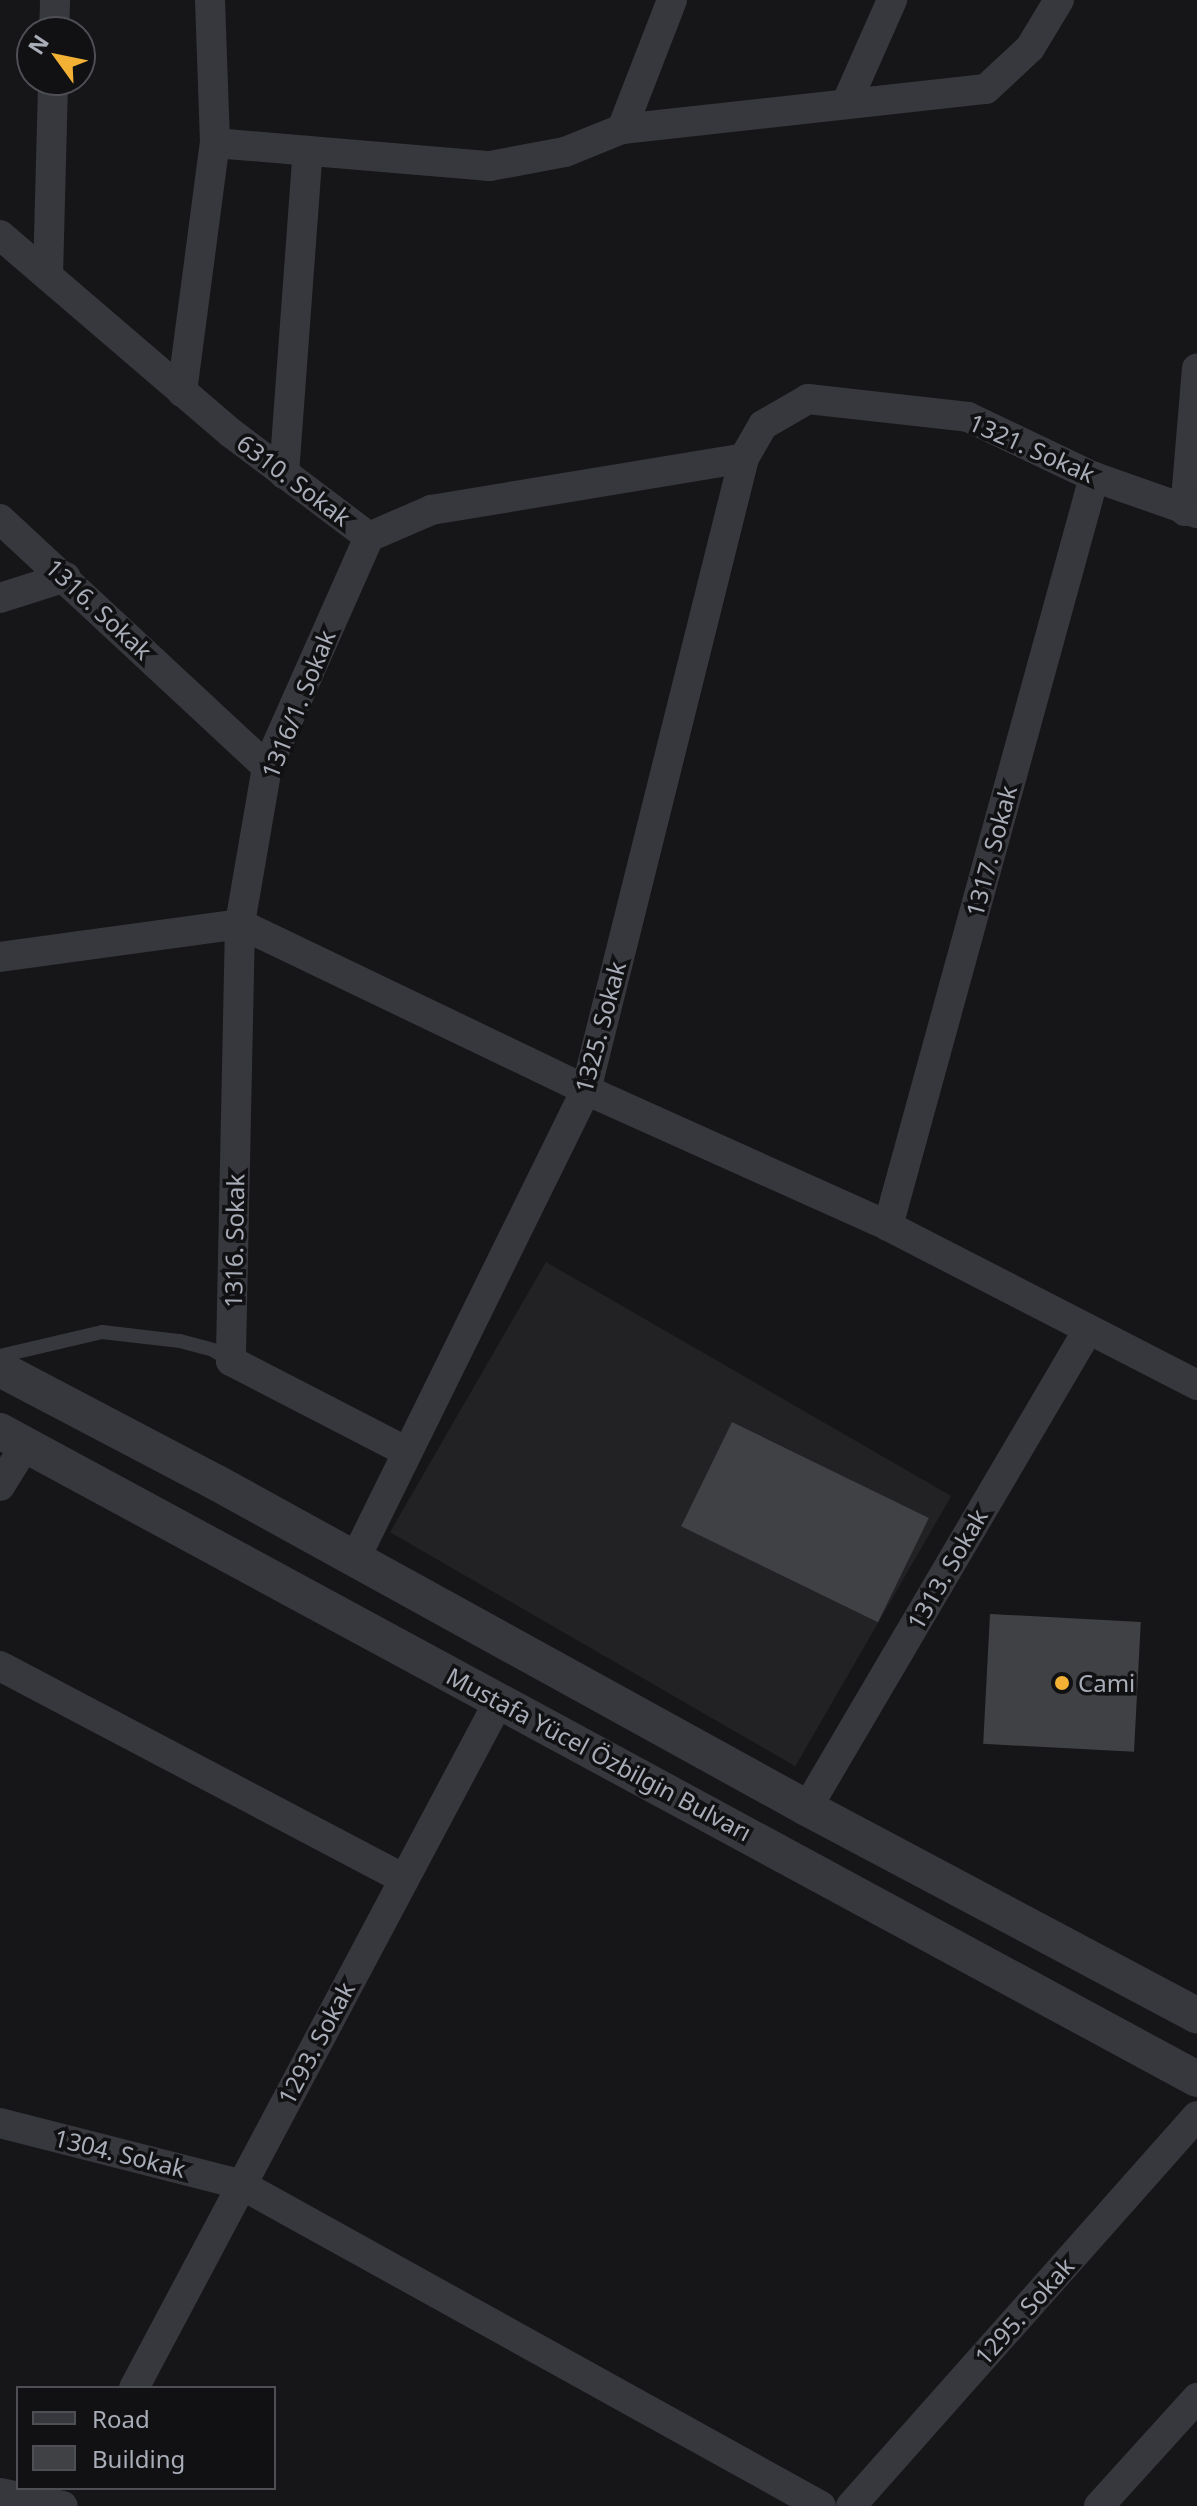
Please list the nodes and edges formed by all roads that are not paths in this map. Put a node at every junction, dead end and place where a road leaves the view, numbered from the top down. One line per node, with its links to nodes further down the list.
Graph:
1 (210, 0): 8 (street)
2 (672, 0): 7 (street)
3 (892, 0): 6 (street)
4 (1059, 0): 6 (street)
5 (53, 96): 11 (street)
6 (846, 104): 7 (street)
7 (622, 129): 9 (street)
8 (215, 143): 9 (street); 13 (street)
9 (308, 151): 15 (street)
10 (0, 235): 11 (street, 6310. Sokak)
11 (48, 276): 13 (street, 6310. Sokak)
12 (1197, 369): 17 (street)
13 (182, 392): 15 (street, 6310. Sokak)
14 (744, 458): 16 (street, 1321. Sokak); 19 (street, 6310. Sokak); 25 (street, 1325. Sokak)
15 (284, 474): 19 (street, 6310. Sokak)
16 (1094, 477): 17 (street, 1321. Sokak); 26 (street, 1317. Sokak)
17 (1191, 512)
18 (0, 519): 20 (street, 1316. Sokak)
19 (369, 537): 22 (street, 1316/1. Sokak)
20 (66, 577): 21 (street); 22 (street, 1316. Sokak)
21 (0, 598)
22 (267, 767): 23 (street, 1316/1. Sokak)
23 (240, 924): 24 (street); 25 (street); 29 (street, 1316. Sokak)
24 (0, 957)
25 (586, 1090): 26 (street); 33 (street, 1325. Sokak)
26 (888, 1226): 27 (street)
27 (1088, 1330): 31 (street); 38 (street, 1313. Sokak)
28 (0, 1356): 29 (lane)
29 (231, 1361): 33 (street)
30 (0, 1369): 35 (street, Mustafa Yücel Özbilgin Bulvarı)
31 (1195, 1374)
32 (13, 1438): 34 (street); 37 (street, Mustafa Yücel Özbilgin Bulvarı)
33 (407, 1452): 35 (street, 1325. Sokak)
34 (0, 1486)
35 (355, 1559): 38 (street, Mustafa Yücel Özbilgin Bulvarı)
36 (0, 1666): 39 (street)
37 (500, 1699): 39 (street, 1293. Sokak); 41 (street, Mustafa Yücel Özbilgin Bulvarı)
38 (807, 1808): 40 (street, Mustafa Yücel Özbilgin Bulvarı)
39 (404, 1879): 44 (street, 1293. Sokak)
40 (1197, 2015)
41 (1197, 2079)
42 (1197, 2116): 50 (street, 1295. Sokak)
43 (0, 2123): 44 (street, 1304. Sokak)
44 (240, 2184): 45 (street, 1293. Sokak); 49 (street, 1304. Sokak)
45 (135, 2386)
46 (1197, 2398): 51 (street)
47 (0, 2493): 48 (street)
48 (63, 2506)
49 (821, 2506)
50 (851, 2506)
51 (1099, 2506)

